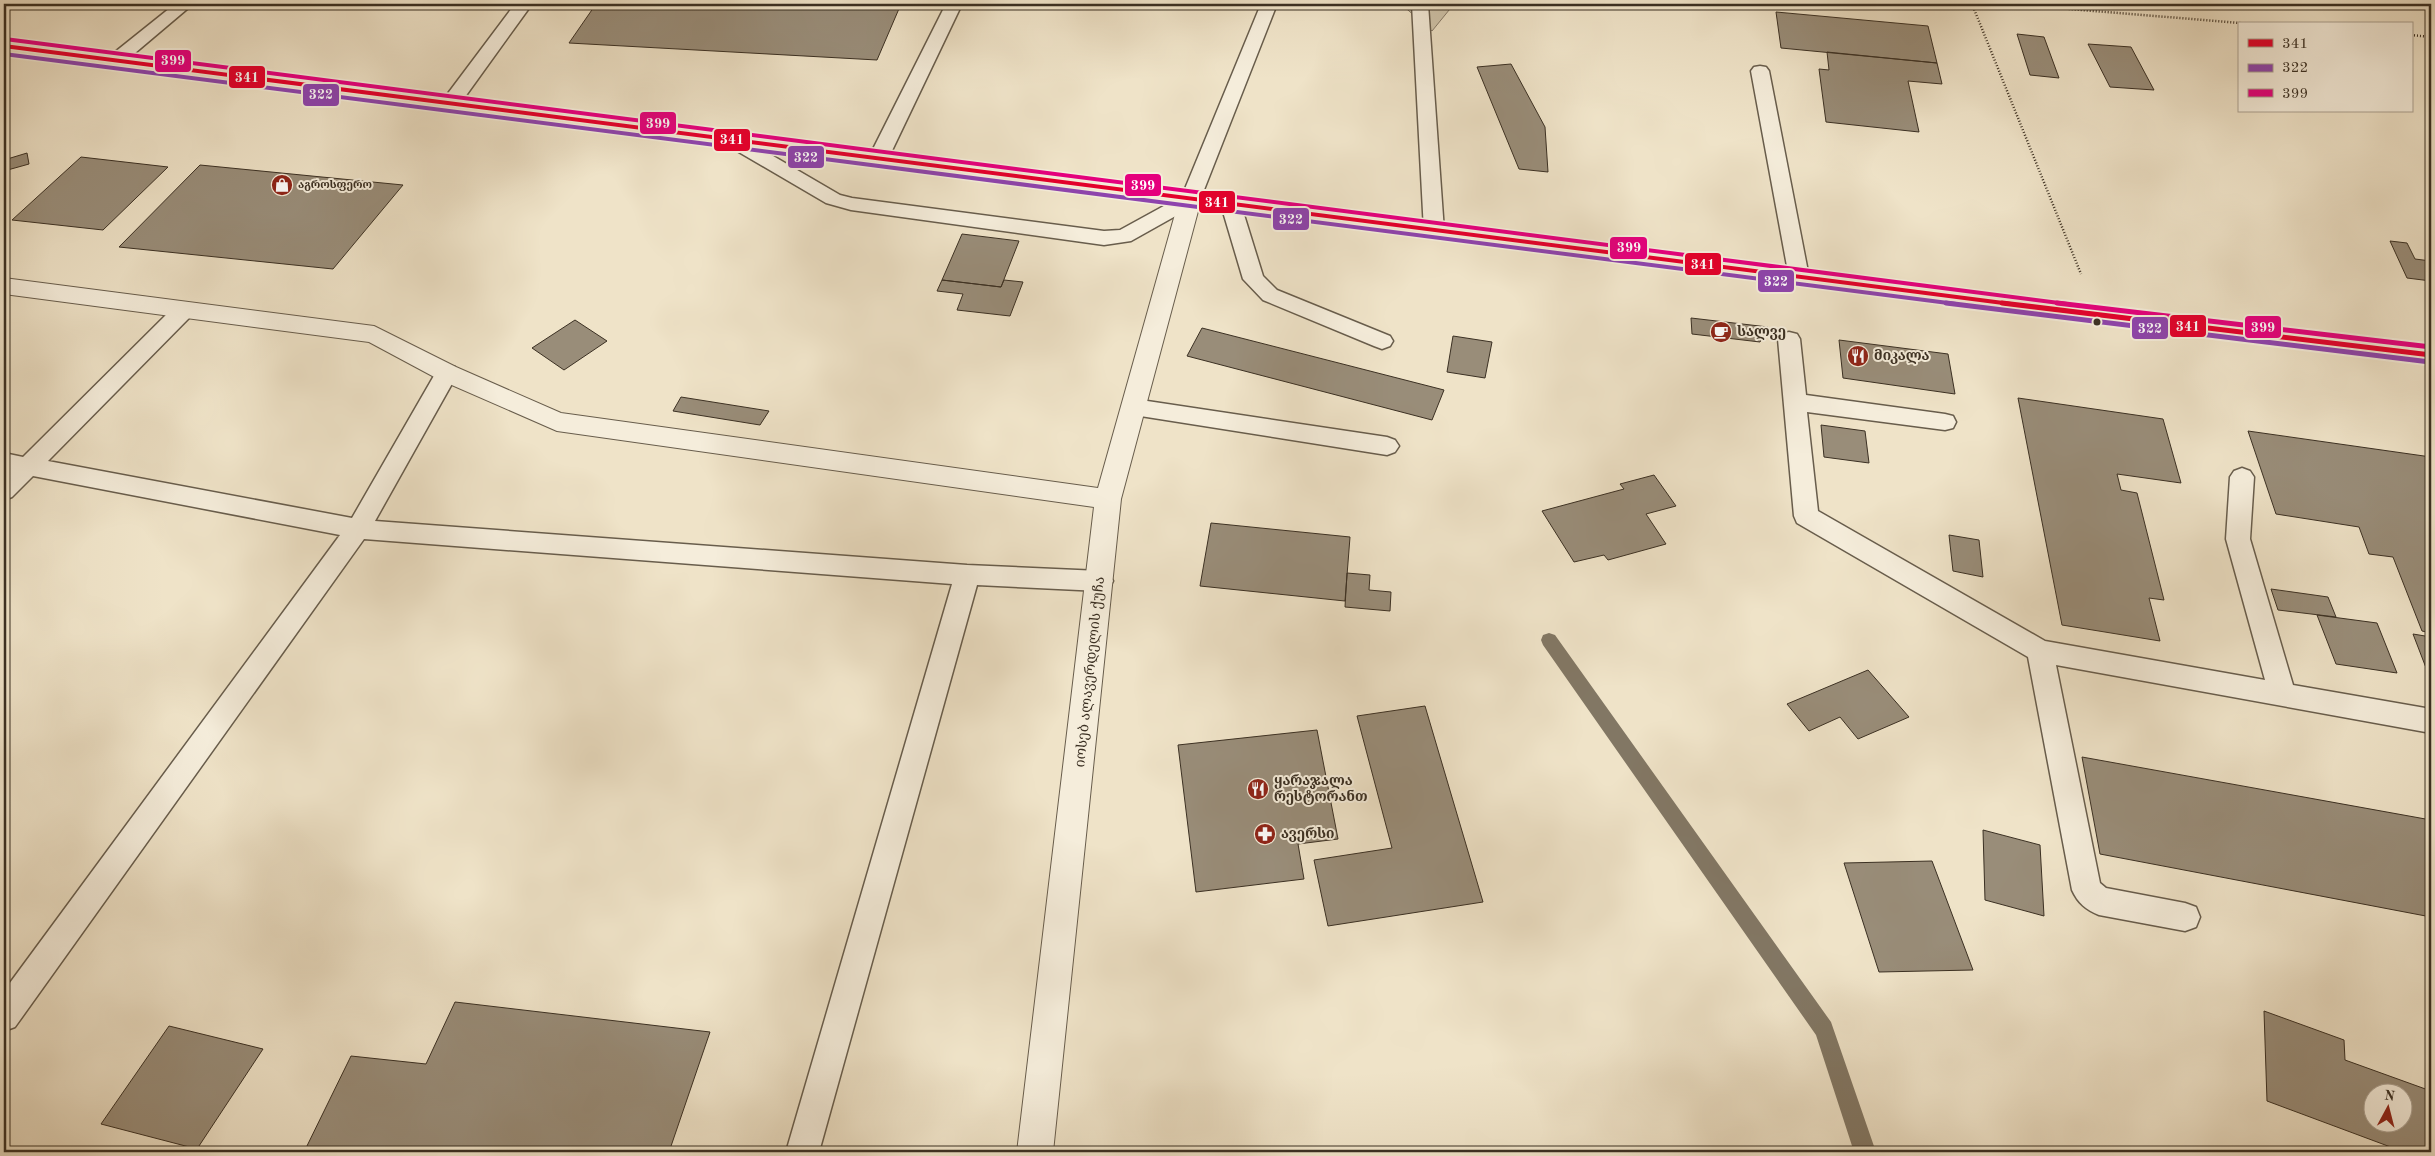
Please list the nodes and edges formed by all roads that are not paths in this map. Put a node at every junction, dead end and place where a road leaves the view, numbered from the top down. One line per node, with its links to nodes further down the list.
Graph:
1 (185, 4): 7 (lane)
2 (524, 4): 9 (lane)
3 (954, 4): 11 (lane)
4 (1270, 4): 12 (lane)
5 (1420, 4): 14 (lane)
6 (4, 46): 7 (highway)
7 (116, 60): 9 (highway)
8 (1760, 71): 15 (lane)
9 (450, 104): 10 (highway)
10 (732, 140): 11 (highway); 12 (lane)
11 (878, 159): 12 (highway)
12 (1190, 200): 13 (highway); 23 (street, იოსებ ალავერდელის ქუჩა)
13 (1231, 205): 14 (highway); 19 (lane)
14 (1434, 231): 15 (highway)
15 (1799, 277): 20 (highway)
16 (4, 286): 17 (street)
17 (184, 310): 21 (street); 27 (lane)
18 (1789, 339): 22 (lane)
19 (1382, 341)
20 (2431, 355)
21 (447, 373): 30 (street); 31 (lane)
22 (1795, 402): 24 (lane); 34 (lane)
23 (1134, 407): 25 (lane); 30 (street, იოსებ ალავერდელის ქუჩა)
24 (1945, 422)
25 (1387, 446)
26 (4, 462): 27 (lane)
27 (28, 467): 29 (lane); 31 (lane)
28 (2242, 477): 35 (lane)
29 (4, 491)
30 (1108, 499): 33 (street, იოსებ ალავერდელის ქუჩა)
31 (358, 529): 32 (lane); 38 (lane)
32 (967, 575): 33 (lane); 39 (lane)
33 (1100, 581): 40 (street, იოსებ ალავერდელის ქუჩა)
34 (2040, 651): 35 (lane); 37 (lane)
35 (2284, 695): 36 (lane)
36 (2431, 721)
37 (2185, 917)
38 (4, 1016)
39 (803, 1152)
40 (1034, 1152)

